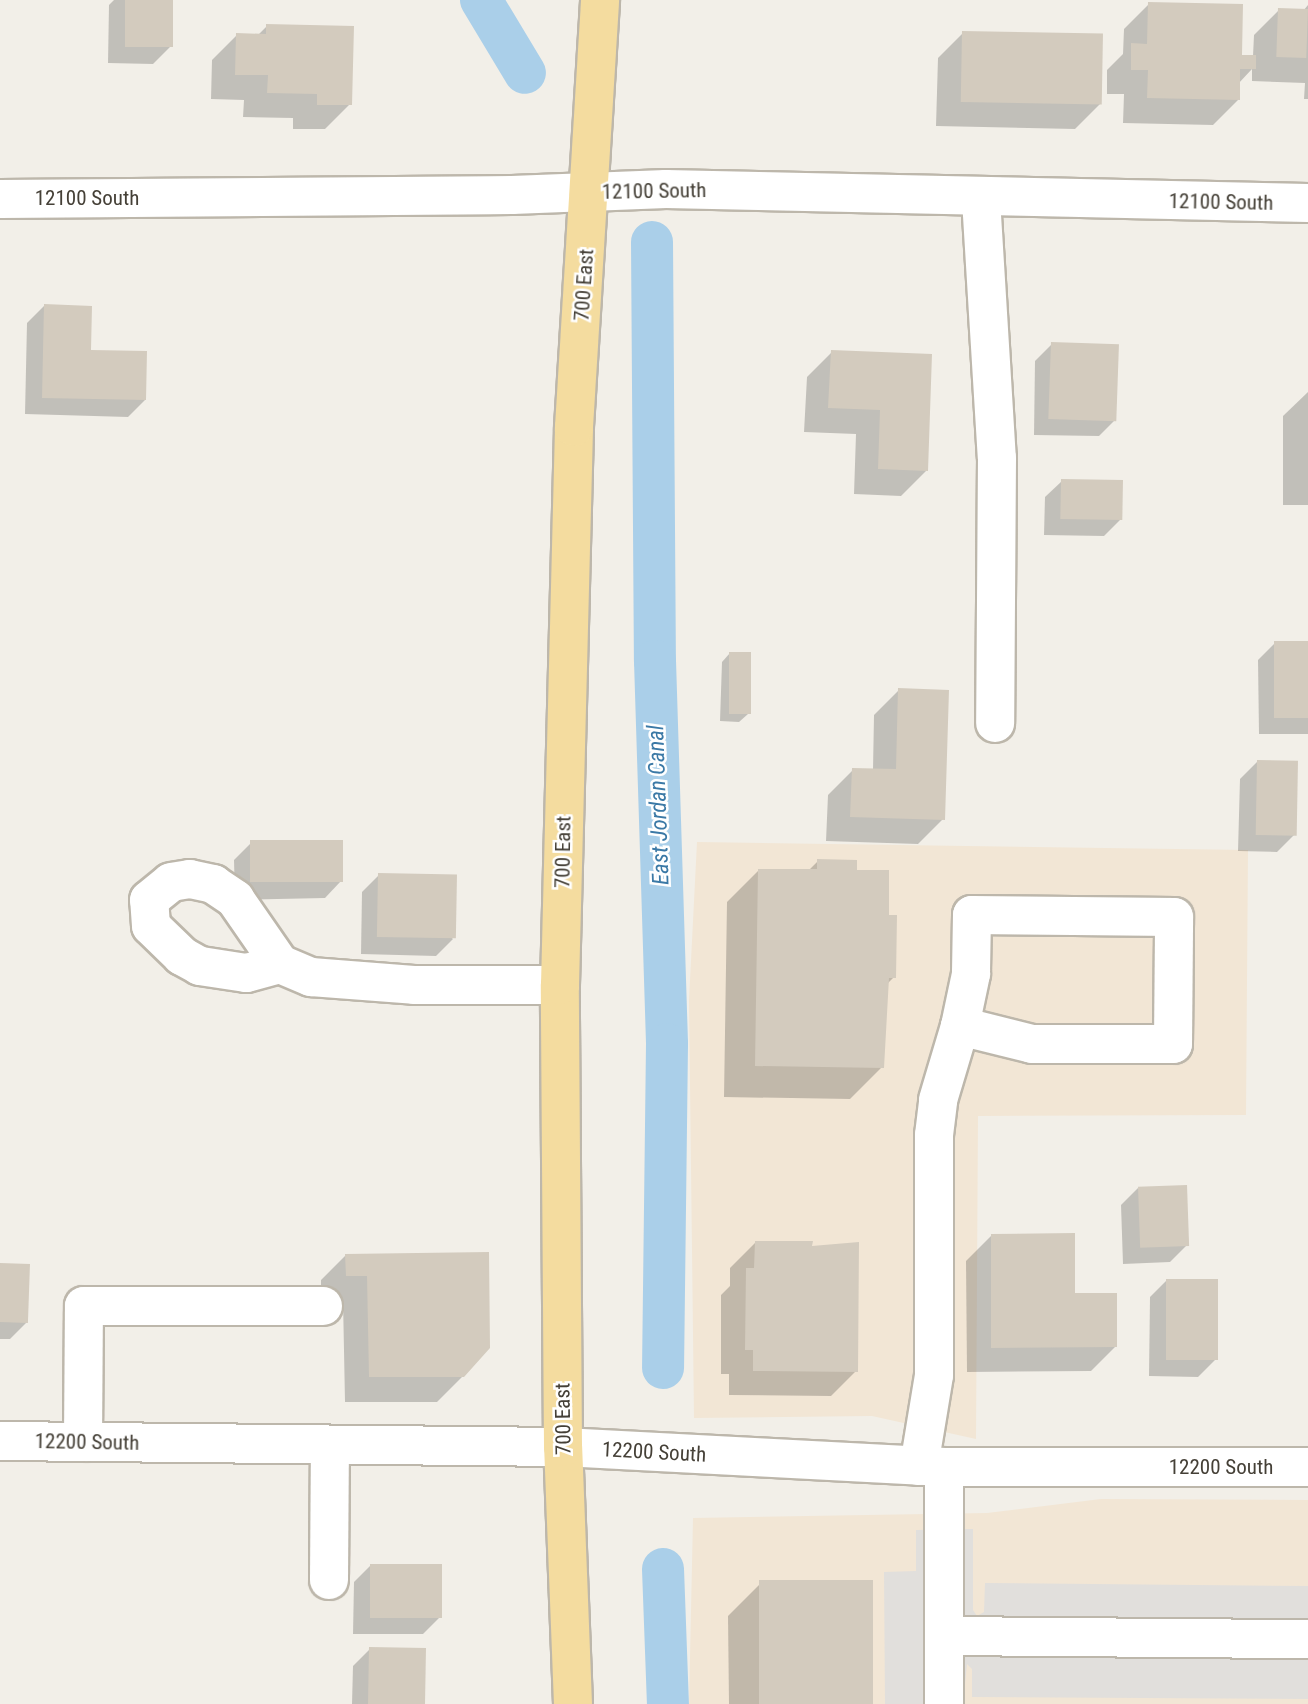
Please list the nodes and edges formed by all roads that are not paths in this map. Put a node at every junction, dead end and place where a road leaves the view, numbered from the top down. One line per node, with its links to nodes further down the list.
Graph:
1 (600, 0): 2 (main road, 700 East)
2 (590, 192): 3 (street, 12100 South); 4 (street, 12100 South); 8 (main road, 700 East)
3 (0, 199)
4 (981, 199): 5 (street, 12100 South); 6 (street)
5 (1308, 202)
6 (995, 723)
7 (280, 964): 8 (street)
8 (560, 985): 14 (main road, 700 East)
9 (960, 1026): 9 (street); 15 (street)
10 (323, 1306): 12 (street)
11 (0, 1441): 12 (street, 12200 South)
12 (83, 1442): 13 (street, 12200 South)
13 (330, 1445): 14 (street, 12200 South); 17 (street)
14 (563, 1447): 15 (street, 12200 South); 20 (main road, 700 East)
15 (931, 1466): 16 (street, 12200 South); 18 (street)
16 (1308, 1467)
17 (329, 1580)
18 (944, 1636): 19 (street); 21 (street)
19 (1308, 1639)
20 (573, 1704)
21 (944, 1704)

